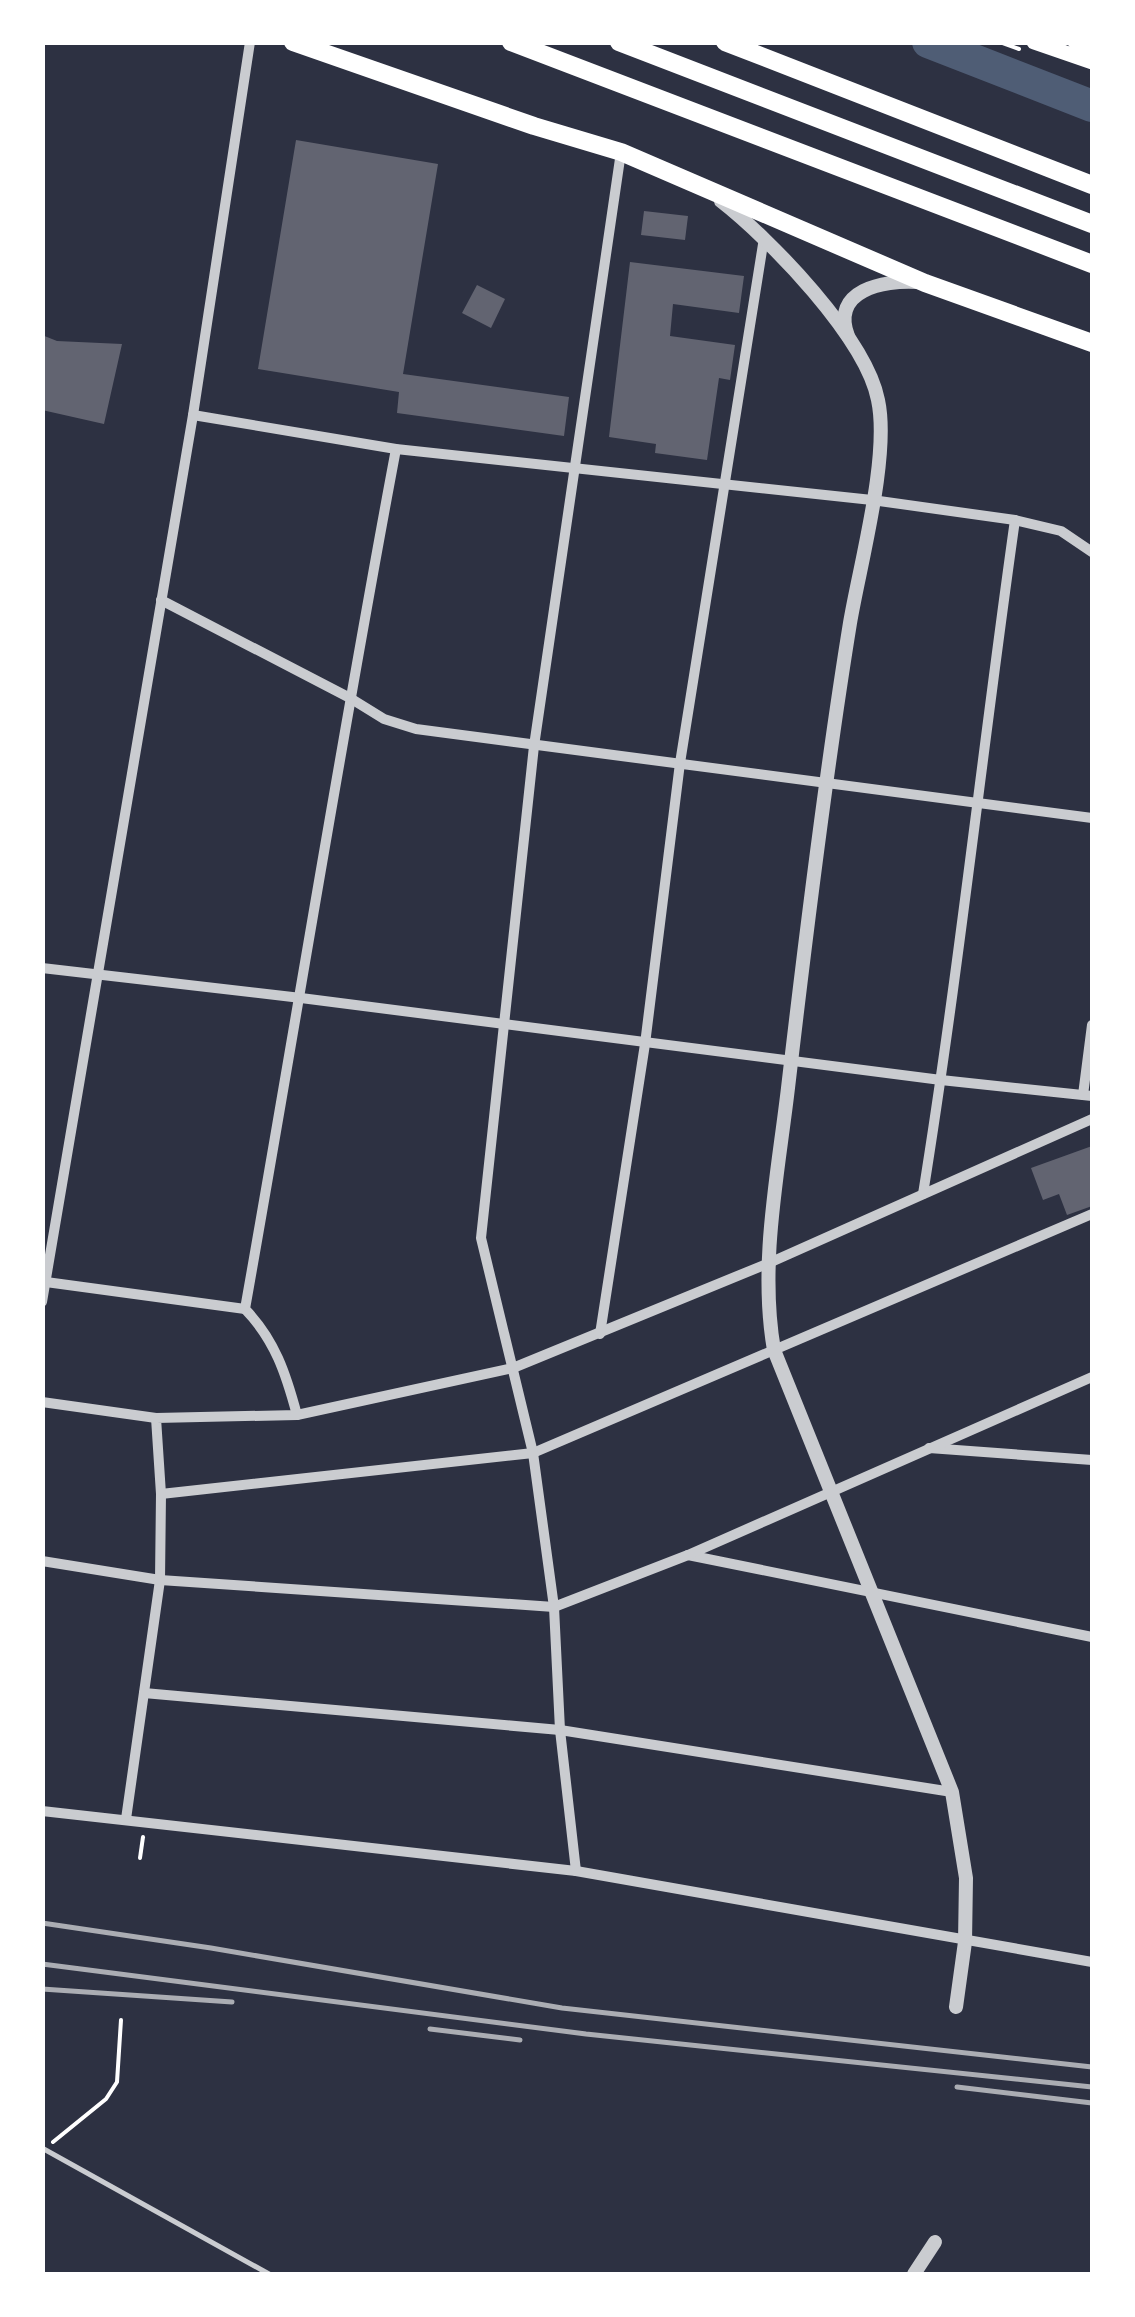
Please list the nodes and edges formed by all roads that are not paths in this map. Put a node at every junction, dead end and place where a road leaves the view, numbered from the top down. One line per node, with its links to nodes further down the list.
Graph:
1 (250, 42): 19 (street)
2 (293, 42): 10 (highway)
3 (511, 42): 15 (highway)
4 (619, 42): 13 (highway)
5 (725, 42): 11 (highway)
6 (1034, 42): 9 (main road)
7 (1074, 42): 8 (main road)
8 (1092, 48)
9 (1092, 62)
10 (621, 152): 12 (highway); 21 (street)
11 (1092, 184)
12 (703, 186): 14 (street); 16 (highway)
13 (1092, 224)
14 (764, 238): 17 (street); 22 (street)
15 (1092, 264)
16 (925, 282): 17 (street); 18 (highway)
17 (848, 337): 23 (street)
18 (1092, 343)
19 (193, 415): 20 (street); 26 (street)
20 (396, 449): 21 (street); 27 (street)
21 (573, 470): 22 (street); 28 (street)
22 (722, 483): 23 (street); 29 (street)
23 (872, 500): 24 (street); 30 (street)
24 (1015, 520): 25 (street); 31 (street)
25 (1092, 552)
26 (161, 600): 27 (street); 34 (street)
27 (350, 698): 28 (street); 35 (street)
28 (534, 746): 29 (street); 36 (street)
29 (680, 762): 30 (street); 38 (street)
30 (828, 783): 31 (street); 39 (street)
31 (975, 804): 32 (street); 40 (street)
32 (1092, 818)
33 (42, 968): 34 (street)
34 (96, 976): 35 (street); 46 (street)
35 (301, 998): 36 (street); 48 (street)
36 (502, 1023): 38 (street); 51 (street)
37 (1092, 1025): 41 (street)
38 (645, 1044): 39 (street); 49 (street)
39 (791, 1060): 40 (street); 45 (street)
40 (941, 1080): 41 (street); 43 (street)
41 (1088, 1096)
42 (1092, 1119): 43 (street)
43 (922, 1194): 45 (street)
44 (1092, 1214): 50 (street)
45 (770, 1264): 49 (street); 50 (street)
46 (46, 1282): 47 (street); 48 (street)
47 (42, 1302)
48 (245, 1309): 54 (street)
49 (600, 1334): 51 (street)
50 (774, 1350): 57 (street); 59 (street)
51 (513, 1368): 54 (street); 57 (street)
52 (1092, 1377): 56 (street)
53 (42, 1402): 55 (street)
54 (297, 1416): 55 (street)
55 (156, 1418): 60 (street)
56 (927, 1448): 58 (street); 59 (street)
57 (533, 1453): 60 (street); 65 (street)
58 (1092, 1460)
59 (828, 1491): 61 (street); 64 (street)
60 (161, 1494): 63 (street)
61 (688, 1555): 64 (street); 65 (street)
62 (42, 1561): 63 (street)
63 (160, 1580): 65 (street); 67 (street)
64 (870, 1594): 66 (street); 69 (street)
65 (554, 1608): 68 (street)
66 (1092, 1637)
67 (144, 1693): 68 (street); 71 (street)
68 (560, 1730): 69 (street); 72 (street)
69 (952, 1792): 73 (street)
70 (42, 1811): 71 (street)
71 (126, 1819): 72 (street)
72 (576, 1872): 73 (street)
73 (965, 1942): 74 (street); 75 (street)
74 (1092, 1962)
75 (956, 2007)
76 (43, 2149): 78 (lane)
77 (935, 2242): 79 (street)
78 (268, 2274)
79 (914, 2274)

